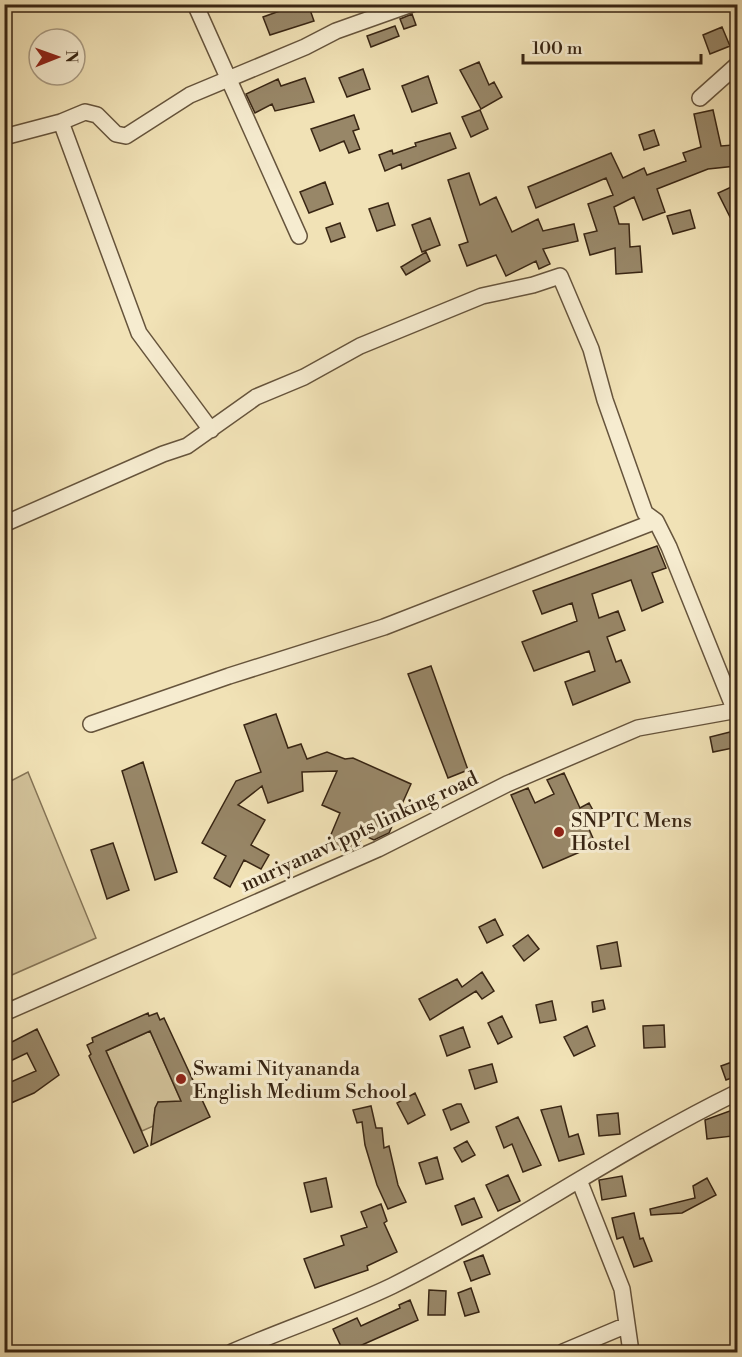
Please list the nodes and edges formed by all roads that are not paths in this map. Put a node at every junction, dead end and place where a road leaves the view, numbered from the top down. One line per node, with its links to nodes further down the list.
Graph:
1 (195, 4): 4 (street)
2 (412, 4): 4 (street)
3 (738, 64): 5 (street)
4 (227, 80): 6 (street); 8 (street)
5 (700, 98)
6 (61, 122): 7 (street); 9 (street)
7 (4, 137)
8 (299, 236)
9 (211, 430): 10 (street); 11 (street)
10 (656, 521): 12 (street); 13 (street)
11 (4, 524)
12 (736, 710): 14 (street, muriyanavi ppts linking road)
13 (91, 724)
14 (4, 1013)
15 (738, 1092): 16 (street)
16 (579, 1180): 17 (street); 18 (street)
17 (627, 1325): 19 (street); 20 (street)
18 (232, 1353)
19 (563, 1353)
20 (631, 1353)

